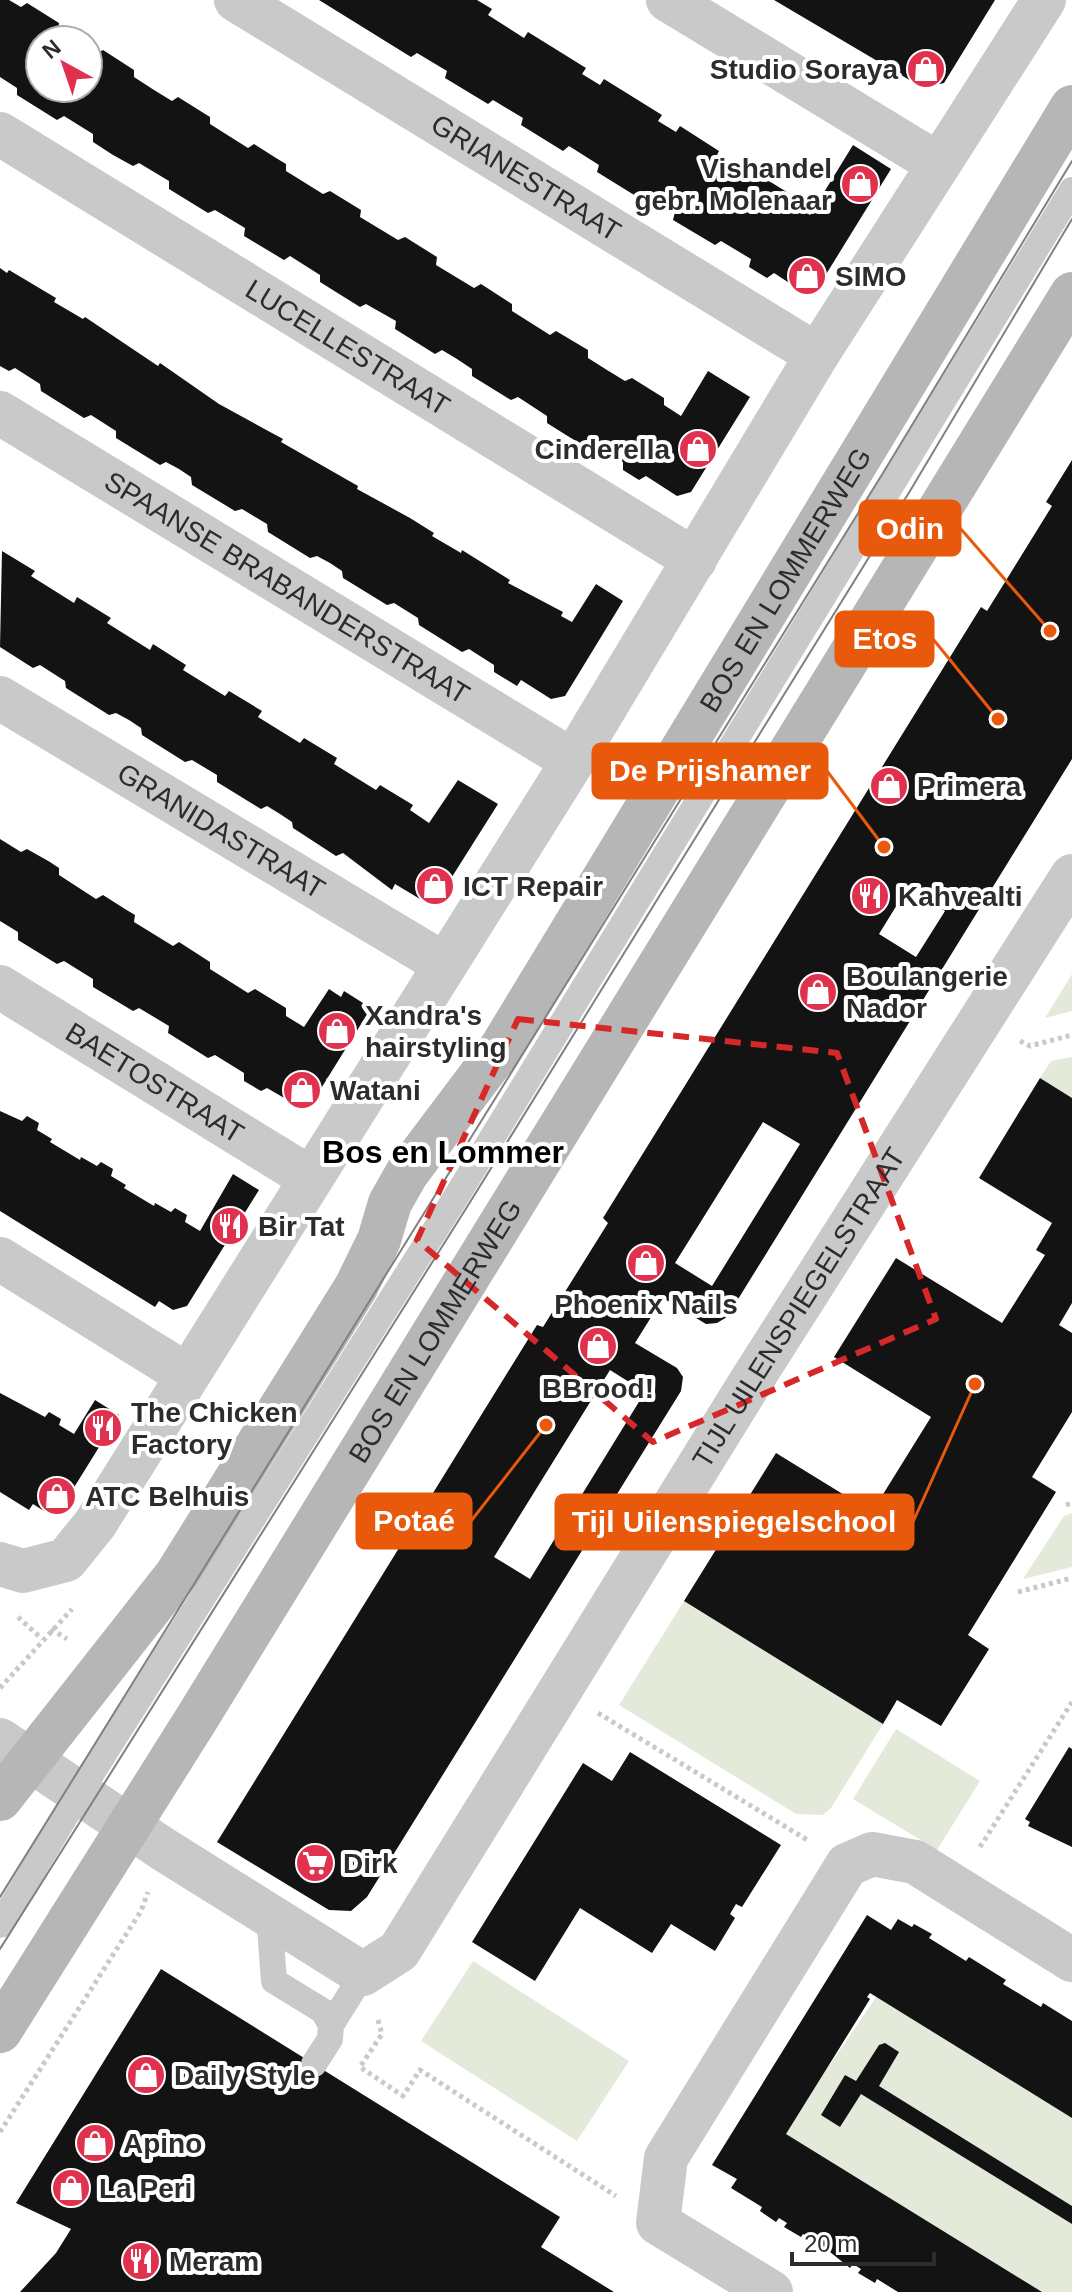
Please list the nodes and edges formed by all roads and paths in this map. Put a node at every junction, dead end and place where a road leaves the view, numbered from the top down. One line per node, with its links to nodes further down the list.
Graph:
1 (236, 0): 9 (street, GRIANESTRAAT)
2 (668, 0): 6 (street)
3 (1044, 0): 6 (street)
4 (1072, 107): 29 (main road, BOS EN LOMMERWEG)
5 (0, 134): 11 (street, LUCELLESTRAAT)
6 (938, 164): 9 (street)
7 (1072, 190): 30 (lane, BOS EN LOMMERWEG)
8 (1072, 294): 32 (main road, BOS EN LOMMERWEG)
9 (817, 355): 11 (street)
10 (0, 413): 13 (street, SPAANSE BRABANDERSTRAAT)
11 (695, 560): 13 (street)
12 (0, 698): 15 (street, GRANIDASTRAAT)
13 (573, 761): 15 (street)
14 (1072, 876): 27 (street, TIJL UILENSPIEGELSTRAAT)
15 (444, 964): 17 (street)
16 (0, 987): 17 (street, BAETOSTRAAT)
17 (310, 1178): 19 (street)
18 (0, 1259): 19 (street)
19 (187, 1375): 20 (street)
20 (12, 1567)
21 (1072, 1578): 22 (path)
22 (1018, 1592)
23 (8, 1611): 25 (path)
24 (67, 1614): 25 (path)
25 (42, 1639): 26 (path)
26 (0, 1688)
27 (560, 1690): 33 (path); 38 (street, TIJL UILENSPIEGELSTRAAT)
28 (1072, 1702): 34 (path)
29 (14, 1750): 30 (street); 31 (main road, BOS EN LOMMERWEG)
30 (80, 1792): 32 (street); 36 (lane, BOS EN LOMMERWEG)
31 (0, 1799)
32 (146, 1837): 35 (street); 40 (main road, BOS EN LOMMERWEG); 43 (path)
33 (847, 1865): 34 (street); 44 (street)
34 (941, 1878): 37 (street)
35 (269, 1915): 38 (street); 39 (lane)
36 (0, 1925)
37 (1072, 1960)
38 (363, 1974): 39 (lane)
39 (331, 2025): 42 (lane)
40 (0, 2031)
41 (382, 2034): 44 (path)
42 (314, 2064)
43 (0, 2132)
44 (658, 2223): 45 (street)
45 (771, 2292)

